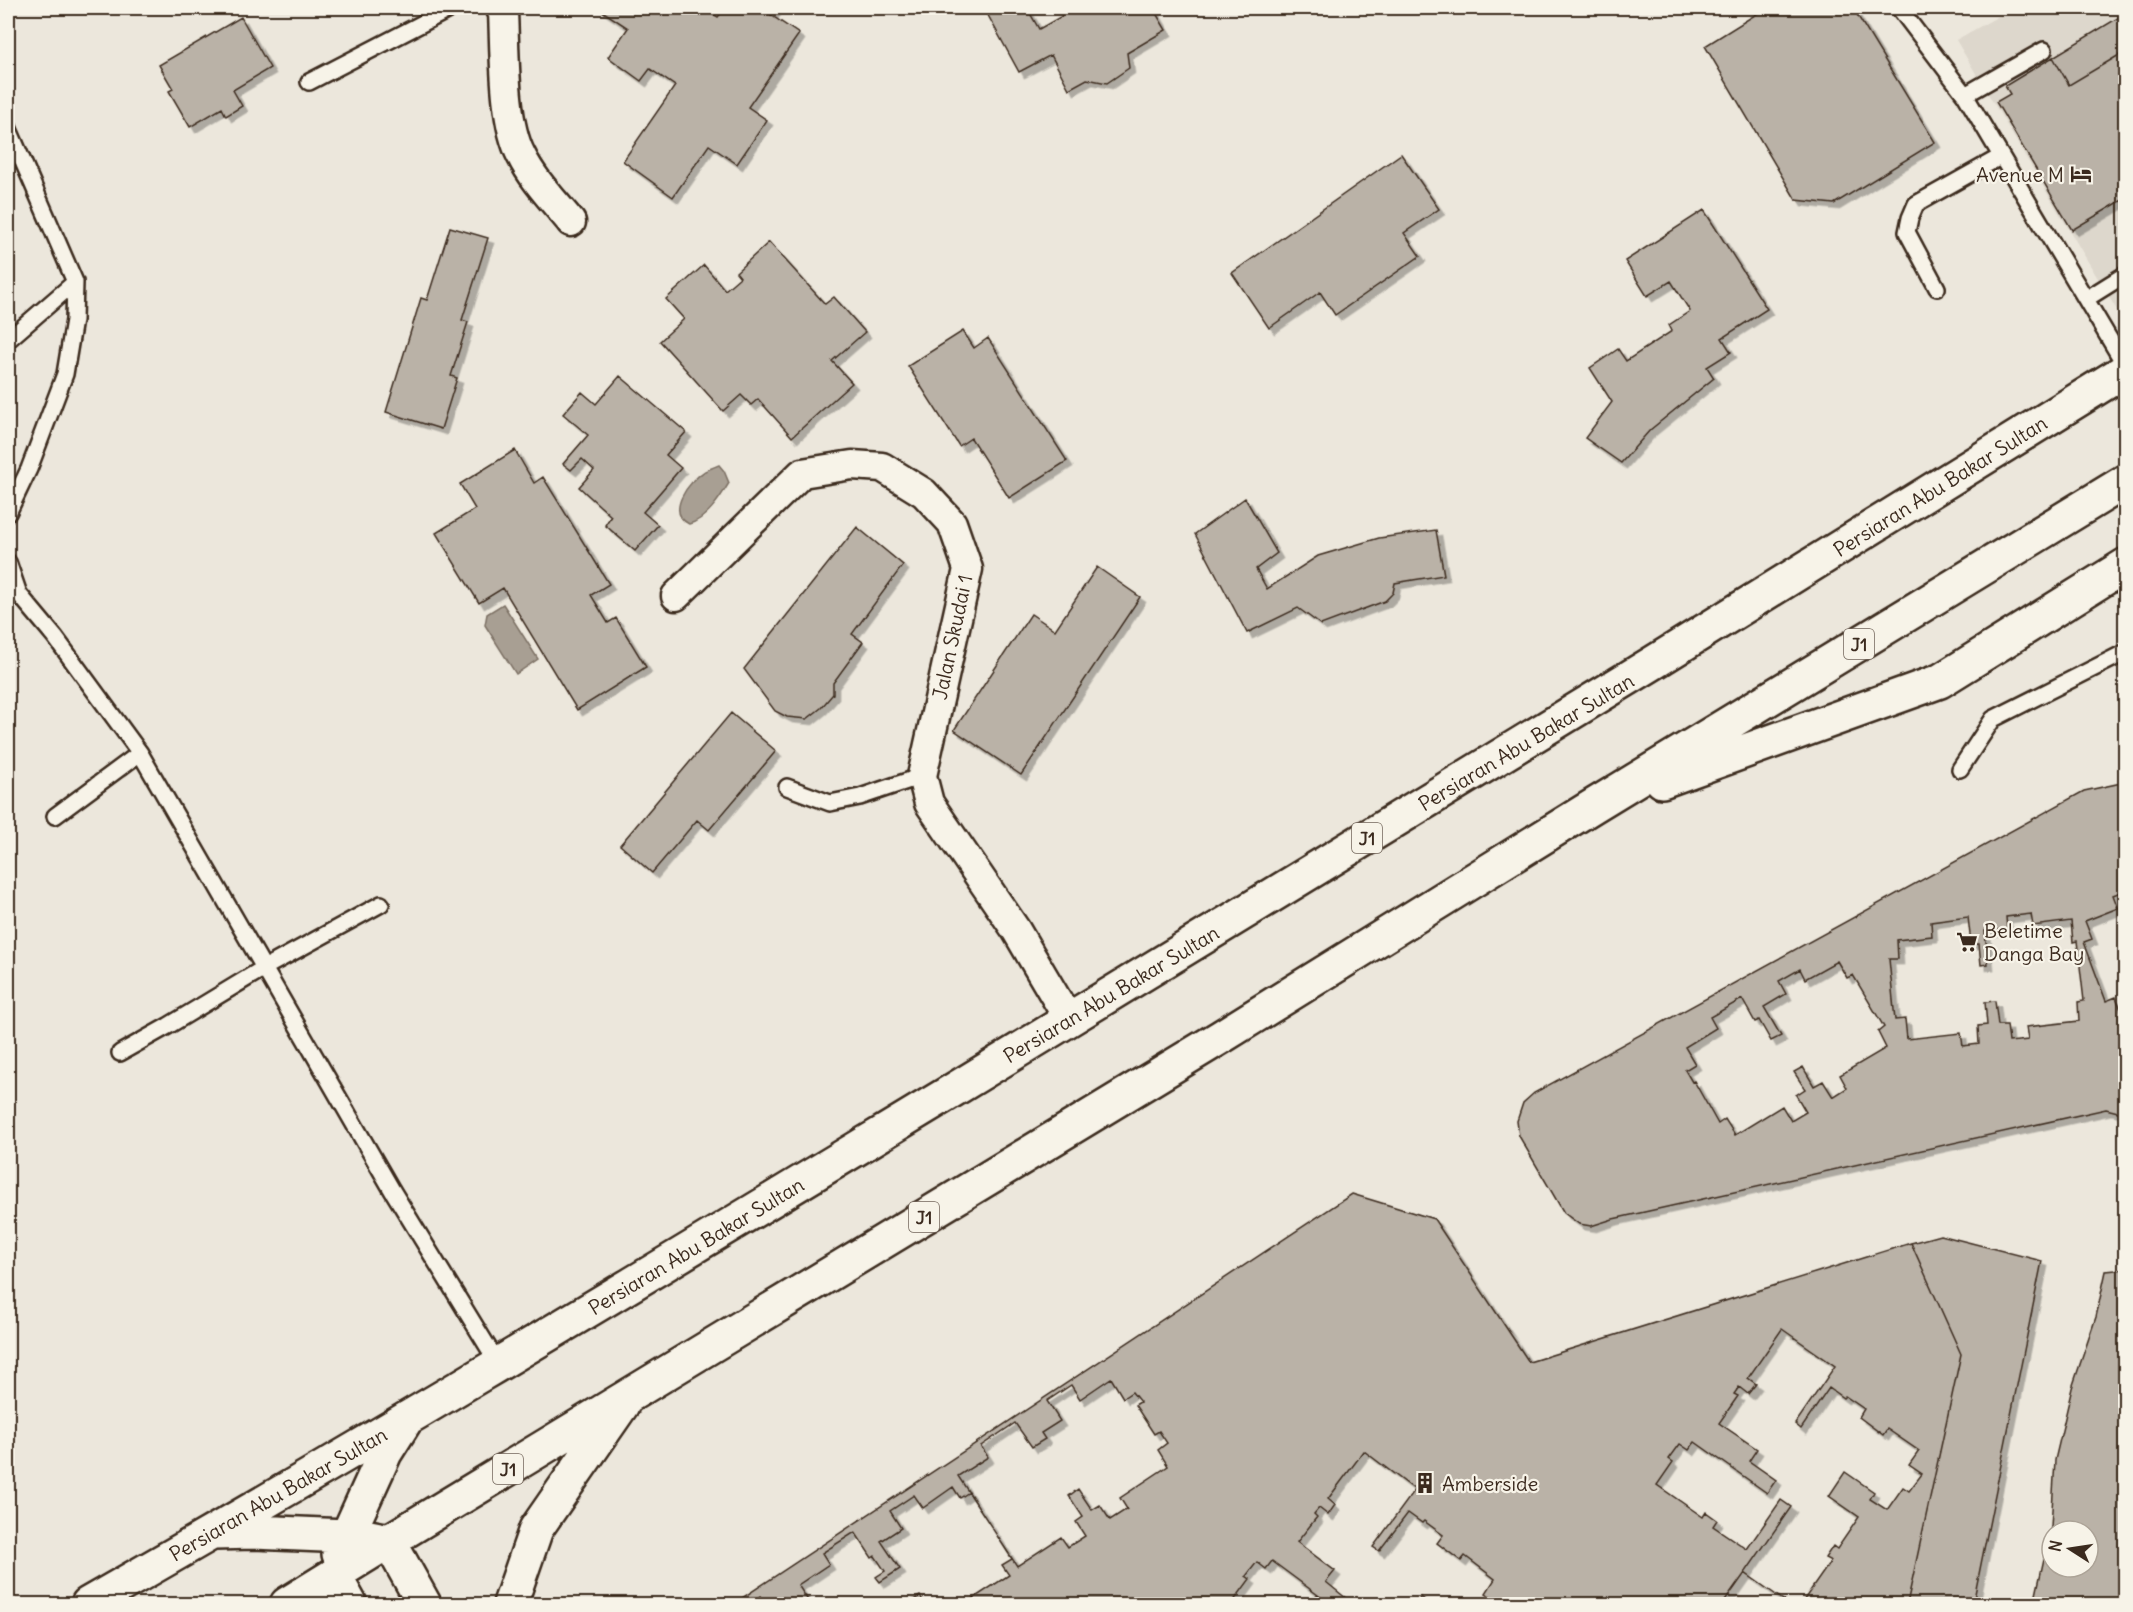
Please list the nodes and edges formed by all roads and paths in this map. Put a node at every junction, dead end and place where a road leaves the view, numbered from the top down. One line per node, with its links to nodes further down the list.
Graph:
1 (452, 8): 5 (lane)
2 (500, 8): 9 (street)
3 (1899, 8): 6 (lane)
4 (2044, 50): 6 (lane)
5 (309, 82)
6 (1965, 95): 8 (lane)
7 (8, 127): 11 (lane)
8 (2000, 157): 12 (lane); 13 (lane)
9 (572, 222)
10 (2126, 274): 13 (lane)
11 (75, 282): 14 (lane); 17 (lane)
12 (1937, 288)
13 (2086, 298): 15 (lane)
14 (8, 340)
15 (2126, 369): 30 (main road, Persiaran Abu Bakar Sultan / J1)
16 (2126, 481): 26 (main road, J1)
17 (8, 513)
18 (8, 562): 22 (lane)
19 (2126, 565): 26 (main road)
20 (676, 596): 24 (street, Jalan Skudai 1)
21 (2126, 652): 23 (lane)
22 (140, 753): 27 (lane); 29 (lane)
23 (1960, 769)
24 (922, 776): 25 (lane); 30 (street, Jalan Skudai 1)
25 (787, 787)
26 (1593, 806): 33 (main road, J1)
27 (55, 816)
28 (381, 904): 29 (lane)
29 (264, 968): 31 (lane); 32 (lane)
30 (1069, 1020): 32 (main road, Persiaran Abu Bakar Sultan / J1)
31 (120, 1053)
32 (499, 1365): 34 (main road, Persiaran Abu Bakar Sultan / J1)
33 (628, 1396): 37 (main road, J1); 43 (main road)
34 (406, 1419): 35 (main road, Persiaran Abu Bakar Sultan / J1); 36 (main road)
35 (212, 1533): 36 (main road); 39 (main road, Persiaran Abu Bakar Sultan / J1)
36 (347, 1537): 37 (main road); 38 (main road)
37 (389, 1541): 38 (main road, J1); 42 (main road)
38 (334, 1575): 40 (main road, J1); 41 (main road)
39 (88, 1605)
40 (287, 1605)
41 (350, 1605)
42 (424, 1605)
43 (510, 1605)

